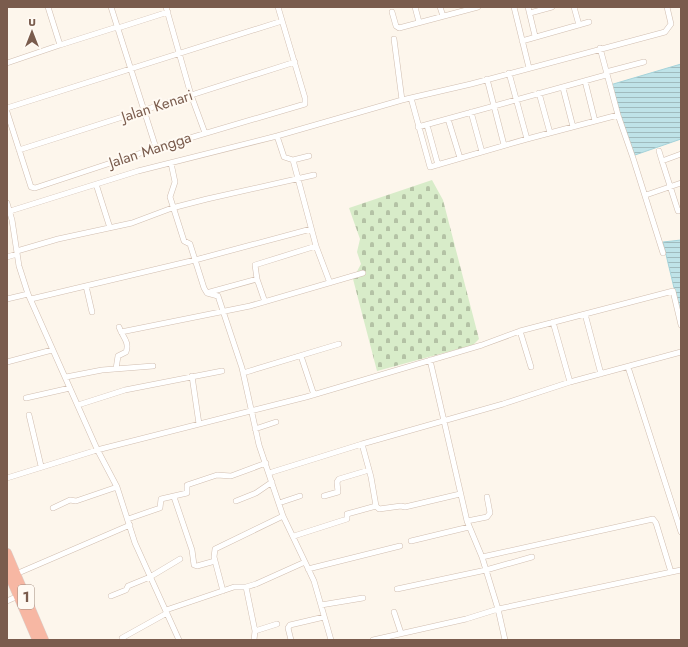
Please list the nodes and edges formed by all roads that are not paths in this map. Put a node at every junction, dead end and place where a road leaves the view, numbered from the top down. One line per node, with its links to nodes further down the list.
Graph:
1 (48, 7): 25 (street)
2 (111, 7): 21 (street)
3 (278, 7): 17 (street)
4 (415, 7): 18 (street)
5 (440, 7): 16 (street)
6 (478, 7): 12 (street)
7 (514, 7): 24 (street)
8 (528, 7): 15 (street)
9 (552, 7): 15 (street)
10 (574, 7): 20 (street)
11 (667, 7): 26 (street)
12 (466, 9): 16 (street)
13 (167, 10): 21 (street); 27 (street)
14 (392, 12): 18 (street)
15 (530, 13): 22 (street)
16 (443, 16): 18 (street)
17 (282, 21): 27 (street); 28 (street)
18 (419, 22)
19 (589, 22): 20 (street)
20 (579, 25): 22 (street)
21 (118, 28): 25 (street); 31 (street)
22 (535, 36): 24 (street)
23 (394, 39): 41 (street)
24 (522, 41): 32 (street)
25 (60, 45): 30 (street)
26 (600, 48): 32 (street); 34 (street)
27 (179, 53): 31 (street); 39 (street)
28 (294, 62): 39 (street, Jalan Kenari); 54 (street, Jalan Mangga)
29 (644, 62): 34 (street)
30 (7, 63)
31 (130, 68): 44 (street); 45 (street)
32 (529, 68): 33 (street)
33 (509, 73): 35 (street); 42 (street)
34 (606, 74): 36 (street); 48 (street)
35 (487, 79): 40 (street); 43 (street)
36 (585, 82): 37 (street); 50 (street)
37 (563, 88): 38 (street); 53 (street)
38 (539, 94): 42 (street); 55 (street)
39 (191, 95): 45 (street, Jalan Kenari); 54 (street)
40 (411, 98): 41 (street); 52 (street)
41 (402, 100): 56 (street)
42 (517, 100): 43 (street); 57 (street)
43 (493, 106): 47 (street); 58 (street)
44 (7, 108)
45 (144, 110): 59 (street); 60 (street, Jalan Kenari)
46 (7, 112): 60 (street, Jalan Mangga)
47 (471, 112): 49 (street); 62 (street)
48 (618, 115): 50 (street); 75 (street)
49 (448, 119): 51 (street); 65 (street)
50 (595, 121): 53 (street)
51 (427, 125): 52 (street); 69 (street)
52 (418, 127): 69 (street)
53 (573, 127): 55 (street)
54 (205, 133): 59 (street, Jalan Mangga)
55 (550, 133): 57 (street)
56 (278, 136): 66 (street); 68 (street)
57 (527, 139): 58 (street)
58 (504, 146): 62 (street)
59 (156, 148): 60 (street, Jalan Mangga)
60 (19, 150)
61 (659, 151): 67 (street)
62 (482, 152): 65 (street)
63 (681, 154): 67 (street)
64 (309, 156): 66 (street)
65 (460, 158): 69 (street)
66 (293, 160): 71 (street)
67 (662, 161): 74 (street)
68 (171, 163): 73 (street); 77 (street)
69 (438, 165)
70 (314, 175): 71 (street)
71 (298, 180): 77 (street); 81 (street)
72 (681, 182): 74 (street)
73 (96, 184): 79 (street); 80 (street)
74 (670, 186): 75 (street); 78 (street)
75 (646, 195): 84 (street)
76 (7, 203): 79 (street)
77 (172, 208): 80 (street); 86 (street)
78 (681, 210)
79 (8, 211): 83 (street)
80 (110, 228): 83 (street)
81 (311, 229): 82 (street); 86 (street)
82 (316, 246): 88 (street); 89 (street)
83 (17, 252): 85 (street); 92 (street)
84 (663, 253)
85 (7, 257)
86 (195, 260): 90 (street); 91 (street)
87 (362, 273): 89 (street)
88 (257, 279): 91 (street); 94 (street)
89 (330, 283): 94 (street)
90 (86, 286): 92 (street); 96 (street)
91 (207, 292): 95 (street)
92 (29, 296): 93 (street); 102 (street)
93 (7, 299)
94 (265, 302): 95 (street)
95 (224, 311): 110 (street); 112 (street)
96 (92, 312)
97 (585, 314): 98 (street); 99 (street); 113 (street)
98 (553, 322): 100 (street); 116 (street)
99 (681, 325)
100 (520, 332): 105 (street); 108 (street)
101 (339, 344): 104 (street)
102 (52, 350): 106 (street); 115 (street)
103 (681, 352): 109 (street)
104 (301, 356): 112 (street); 118 (street)
105 (430, 360): 118 (street); 123 (street)
106 (7, 362)
107 (153, 366): 110 (street)
108 (531, 367)
109 (628, 367): 113 (street); 150 (street)
110 (116, 369): 115 (street)
111 (222, 371): 114 (street)
112 (243, 373): 121 (street)
113 (601, 374): 116 (street)
114 (192, 376): 120 (street); 125 (street)
115 (66, 377): 117 (street)
116 (570, 382): 123 (street)
117 (70, 388): 119 (street); 120 (street)
118 (314, 394): 121 (street)
119 (26, 398)
120 (78, 404): 128 (street)
121 (250, 412): 125 (street); 126 (street)
122 (29, 415): 130 (street)
123 (445, 421): 127 (street); 136 (street)
124 (276, 422): 126 (street)
125 (199, 424): 128 (street)
126 (255, 429): 129 (street)
127 (362, 444): 131 (street); 132 (street)
128 (97, 450): 130 (street); 135 (street)
129 (266, 463): 132 (street); 139 (street)
130 (41, 466): 133 (street)
131 (369, 470): 138 (street); 143 (street)
132 (269, 473): 134 (street)
133 (7, 478)
134 (272, 482): 141 (street); 142 (street)
135 (117, 487): 144 (street); 146 (street)
136 (460, 494): 143 (street); 147 (street)
137 (300, 496): 142 (street)
138 (324, 496)
139 (174, 497): 146 (street); 158 (street)
140 (487, 497): 147 (street)
141 (236, 501)
142 (280, 503): 145 (street)
143 (376, 506): 151 (street)
144 (52, 508)
145 (284, 516): 151 (street); 158 (street)
146 (128, 519): 148 (street)
147 (467, 521): 149 (street)
148 (130, 525): 165 (street); 166 (street)
149 (469, 527): 152 (street); 155 (street)
150 (681, 532)
151 (294, 536): 159 (street)
152 (411, 541)
153 (400, 546): 160 (street)
154 (7, 553): 165 (highway, 1)
155 (482, 557): 162 (street); 164 (street)
156 (532, 557): 162 (street)
157 (180, 559): 166 (street)
158 (215, 561): 170 (street)
159 (305, 562): 160 (street); 168 (street)
160 (308, 569): 175 (street)
161 (7, 570): 167 (highway, 1)
162 (486, 570): 169 (street); 176 (street)
163 (681, 570): 164 (street)
164 (671, 572): 176 (street)
165 (16, 574): 180 (highway, 1)
166 (150, 577): 172 (street); 177 (street)
167 (10, 584): 171 (highway, 1)
168 (246, 587): 170 (street); 182 (street)
169 (397, 589)
170 (223, 591): 177 (street)
171 (18, 596): 174 (street); 180 (highway, 1)
172 (111, 596)
173 (363, 598): 175 (street)
174 (7, 601)
175 (321, 605): 179 (street)
176 (498, 609): 183 (street); 191 (street)
177 (167, 611): 184 (street); 186 (street)
178 (394, 612): 183 (street)
179 (324, 617): 188 (street); 189 (street)
180 (33, 623): 185 (highway, 1)
181 (277, 624): 182 (street)
182 (255, 631): 187 (street)
183 (401, 633): 190 (street)
184 (122, 638)
185 (39, 639)
186 (179, 640)
187 (254, 640)
188 (291, 640)
189 (331, 640)
190 (373, 640)
191 (505, 640)

